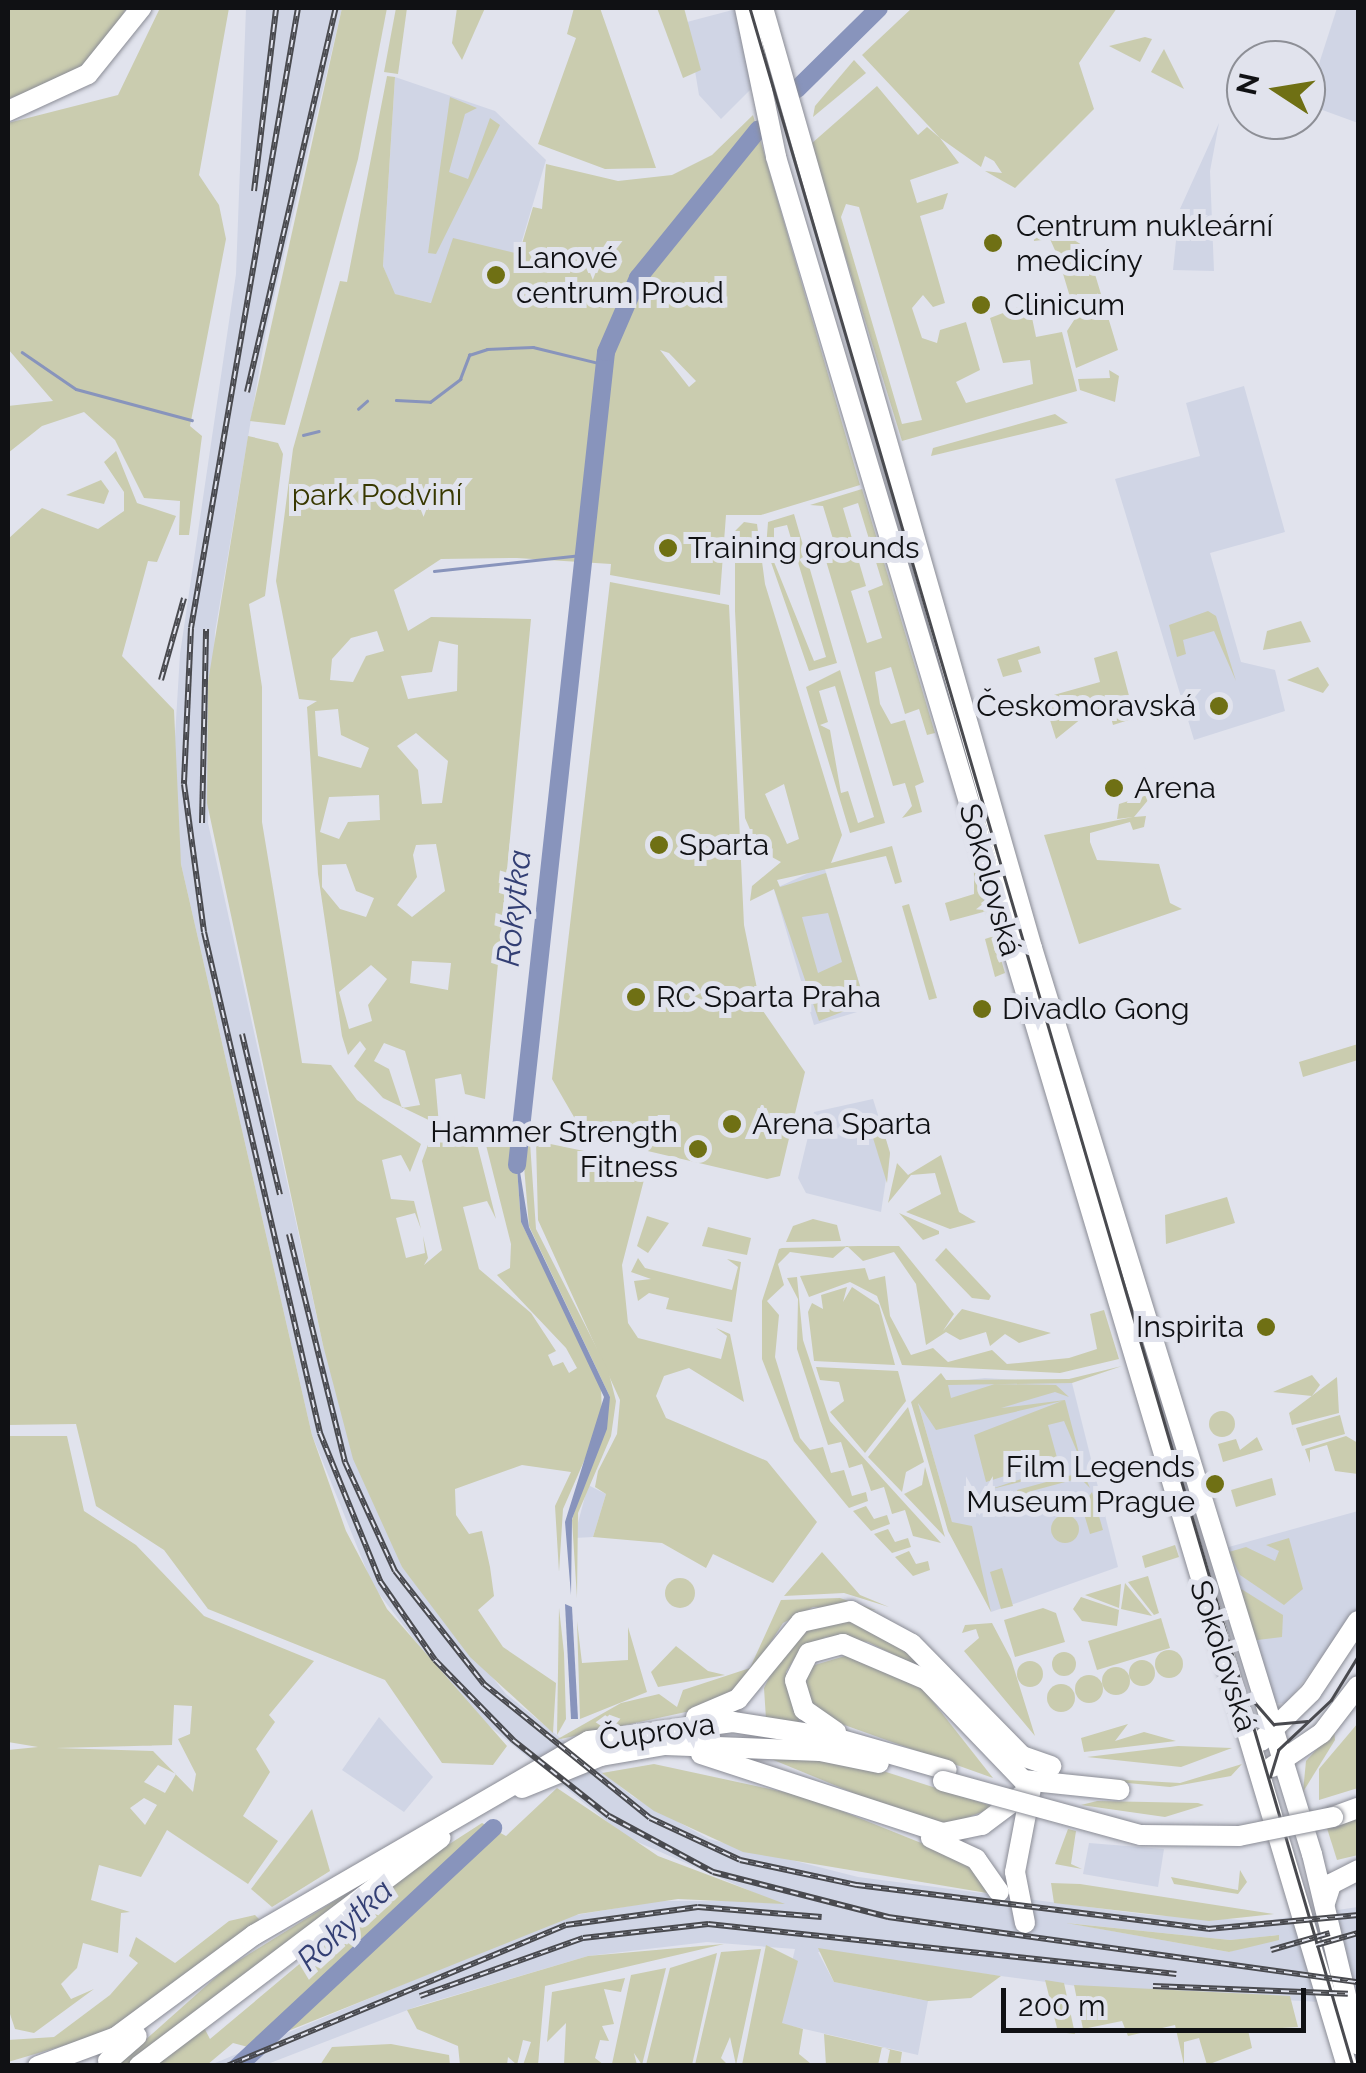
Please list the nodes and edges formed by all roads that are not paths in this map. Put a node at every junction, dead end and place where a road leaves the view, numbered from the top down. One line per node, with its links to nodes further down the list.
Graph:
1 (141, 8): 4 (main road)
2 (745, 8): 12 (main road, Sokolovská)
3 (763, 8): 8 (main road, Sokolovská)
4 (8, 111)
5 (1358, 1621): 8 (main road)
6 (1358, 1686): 13 (main road)
7 (675, 1724): 9 (main road, Čuprova); 16 (main road); 28 (main road, Čuprova)
8 (1271, 1733): 12 (main road); 13 (main road, Sokolovská)
9 (856, 1743): 10 (main road); 15 (main road, Čuprova)
10 (993, 1748): 16 (main road); 21 (main road)
11 (640, 1749): 15 (main road, Čuprova); 22 (main road, Čuprova); 23 (main road)
12 (1252, 1749): 14 (main road, Sokolovská)
13 (1282, 1762): 14 (main road); 26 (main road, Sokolovská)
14 (1261, 1771): 33 (main road, Sokolovská)
15 (946, 1776): 20 (main road, Čuprova, bridge)
16 (1040, 1781): 17 (main road); 21 (main road); 27 (main road)
17 (1119, 1790)
18 (1358, 1797): 20 (main road)
19 (1358, 1808): 20 (main road)
20 (1333, 1811)
21 (1002, 1812): 23 (main road)
22 (469, 1818): 30 (main road, Čuprova); 32 (main road, Čuprova)
23 (904, 1821): 25 (main road)
24 (1358, 1870): 26 (main road)
25 (999, 1892)
26 (1326, 1903): 29 (main road, Sokolovská)
27 (1025, 1923)
28 (176, 1990): 30 (main road, Čuprova); 31 (main road, Čuprova)
29 (1358, 2046)
30 (106, 2063)
31 (38, 2066)
32 (139, 2066)
33 (1347, 2066)

